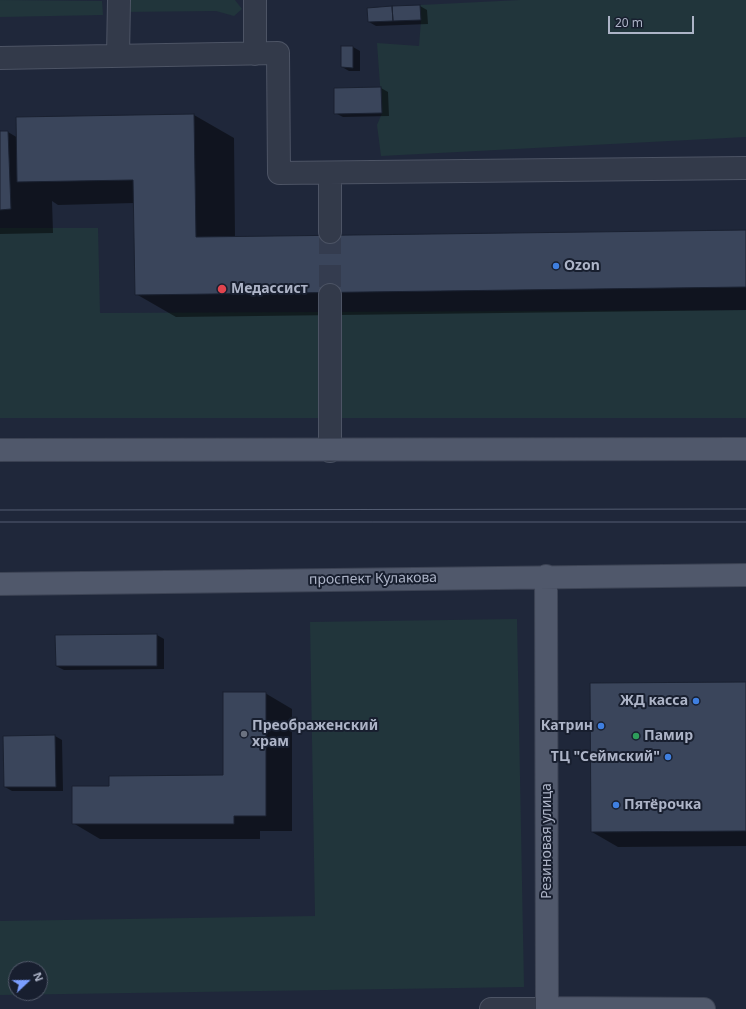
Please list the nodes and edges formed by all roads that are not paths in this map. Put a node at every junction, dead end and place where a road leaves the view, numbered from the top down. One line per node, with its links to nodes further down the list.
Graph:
1 (119, 0): 4 (street)
2 (255, 0): 3 (street)
3 (256, 54): 4 (street); 7 (street)
4 (118, 56): 5 (street)
5 (0, 58)
6 (746, 168): 7 (street)
7 (330, 173): 8 (street)
8 (330, 232)
9 (330, 295): 12 (street)
10 (746, 449): 12 (main road)
11 (0, 450): 12 (main road)
12 (330, 451)
13 (746, 575): 14 (main road, проспект Кулакова)
14 (546, 576): 15 (main road, проспект Кулакова); 17 (main road, Резиновая улица)
15 (0, 584)
16 (491, 1009): 17 (street)
17 (547, 1009): 18 (main road)
18 (704, 1009)

